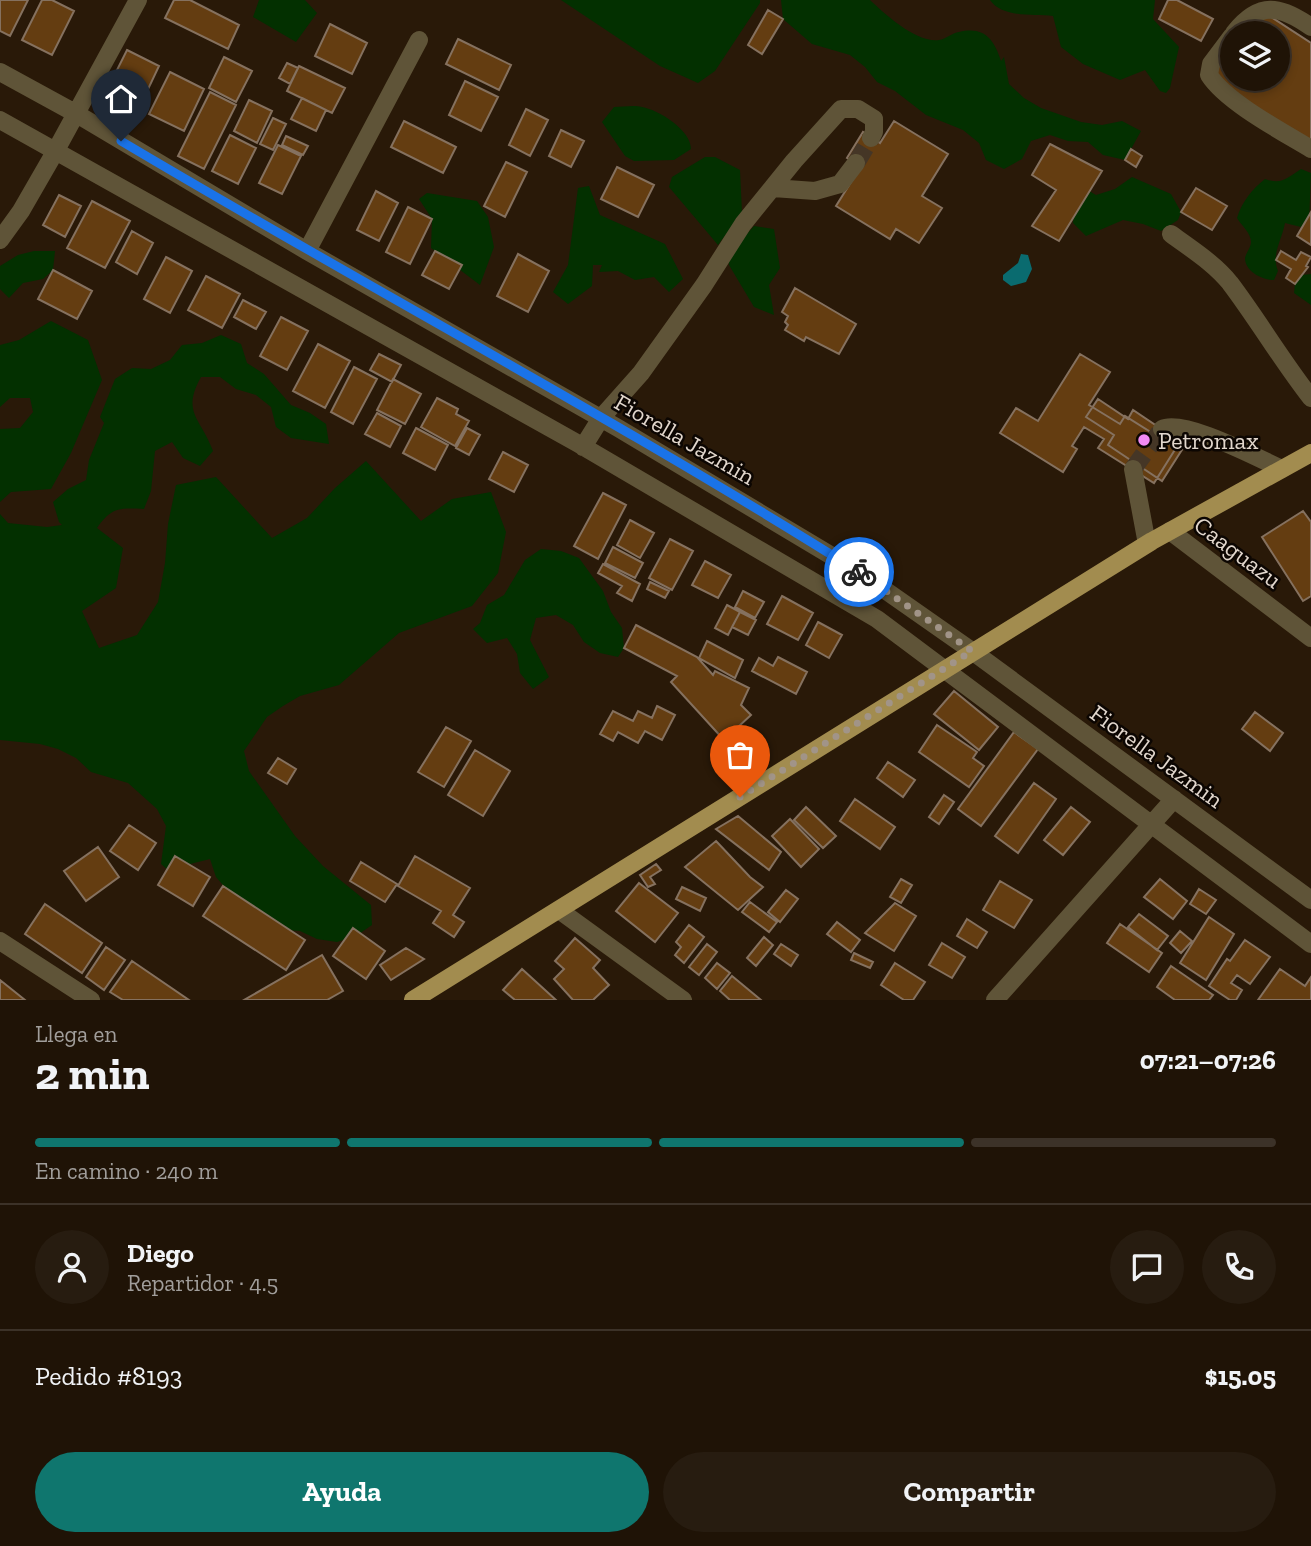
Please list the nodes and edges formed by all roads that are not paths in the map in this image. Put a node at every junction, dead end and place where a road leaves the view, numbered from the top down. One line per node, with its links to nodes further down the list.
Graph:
1 (138, 0): 10 (street)
2 (1265, 4): 3 (street); 4 (street)
3 (1243, 21)
4 (1311, 27)
5 (419, 40): 19 (street)
6 (1220, 52): 8 (street)
7 (0, 72): 10 (street, Fiorella Jazmin)
8 (1220, 88)
9 (1224, 91): 13 (street)
10 (75, 113): 14 (street); 19 (street, Fiorella Jazmin)
11 (0, 120): 14 (street)
12 (871, 138): 16 (street)
13 (1311, 149)
14 (55, 152): 18 (street); 23 (street)
15 (856, 163): 16 (street)
16 (772, 188): 21 (street)
17 (1171, 234): 20 (street)
18 (0, 240)
19 (307, 251): 21 (street, Fiorella Jazmin)
20 (1311, 398)
21 (601, 418): 23 (street); 30 (street, Fiorella Jazmin)
22 (1162, 429): 26 (street)
23 (583, 447): 31 (street)
24 (1307, 460): 26 (main road)
25 (1133, 469): 28 (street)
26 (1282, 469): 27 (main road)
27 (1170, 531): 28 (main road); 29 (street, Caaguazu)
28 (1147, 544): 30 (main road)
29 (1311, 638)
30 (972, 651): 31 (main road); 32 (street, Fiorella Jazmin)
31 (943, 669): 33 (street); 35 (main road)
32 (1174, 799): 33 (street); 34 (street, Fiorella Jazmin)
33 (1153, 824): 37 (street); 41 (street)
34 (1311, 900)
35 (559, 910): 39 (main road); 40 (street)
36 (0, 941): 38 (street)
37 (1311, 944)
38 (91, 1000)
39 (413, 1000)
40 (683, 1000)
41 (995, 1000)

